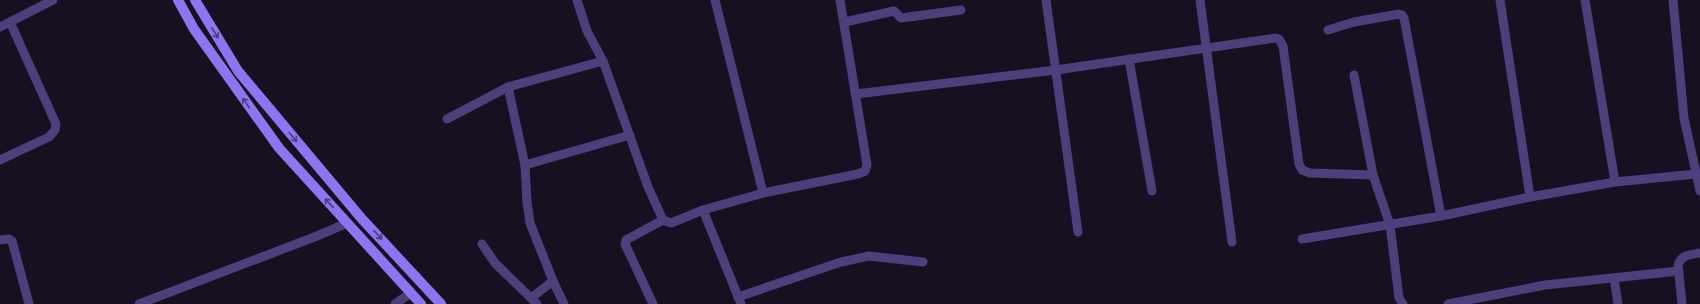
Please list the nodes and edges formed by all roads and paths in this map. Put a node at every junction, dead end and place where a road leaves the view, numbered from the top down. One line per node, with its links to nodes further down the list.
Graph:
1 (53, 0): 12 (street)
2 (178, 0): 39 (street, one-way to 2)
3 (194, 0): 59 (street, one-way to 59)
4 (577, 0): 20 (street)
5 (715, 0): 34 (street)
6 (840, 0): 15 (street)
7 (1046, 0): 21 (street)
8 (1200, 0): 18 (street)
9 (1500, 0): 35 (street)
10 (1585, 0): 31 (street)
11 (1674, 0): 29 (street)
12 (41, 3): 14 (street)
13 (962, 10): 15 (street)
14 (10, 22): 16 (street); 27 (street)
15 (845, 22): 24 (street)
16 (0, 27)
17 (1328, 30): 37 (street)
18 (1207, 48): 19 (street); 30 (street); 44 (street)
19 (1129, 59): 21 (street); 32 (street)
20 (603, 61): 23 (street); 26 (street)
21 (1056, 70): 24 (street); 41 (street)
22 (1354, 74): 30 (street)
23 (508, 87): 25 (street); 28 (street)
24 (856, 94): 34 (street)
25 (447, 119)
26 (630, 135): 28 (street); 38 (street)
27 (0, 160)
28 (525, 165): 50 (street)
29 (1696, 174): 31 (street); 33 (street)
30 (1373, 175): 40 (street)
31 (1615, 182): 35 (street)
32 (1152, 191)
33 (1700, 191)
34 (763, 193): 36 (street)
35 (1530, 198): 37 (street)
36 (703, 210): 38 (street); 52 (street)
37 (1441, 216): 40 (street)
38 (663, 220): 61 (street)
39 (347, 223): 51 (street); 56 (street)
40 (1390, 225): 42 (street); 62 (street)
41 (1078, 232)
42 (1302, 239)
43 (0, 240): 55 (street)
44 (1232, 242)
45 (482, 244): 53 (street)
46 (1700, 254): 48 (street)
47 (923, 262): 52 (street)
48 (1679, 271): 49 (street); 65 (street)
49 (1614, 278): 54 (street); 64 (street)
50 (553, 281): 53 (street); 60 (street)
51 (412, 293): 57 (street); 58 (street)
52 (739, 300)
53 (534, 301)
54 (1469, 302): 63 (street)
55 (29, 304)
56 (139, 304)
57 (394, 304)
58 (421, 304)
59 (441, 304)
60 (564, 304)
61 (653, 304)
62 (1403, 304)
63 (1448, 304)
64 (1618, 304)
65 (1682, 304)

